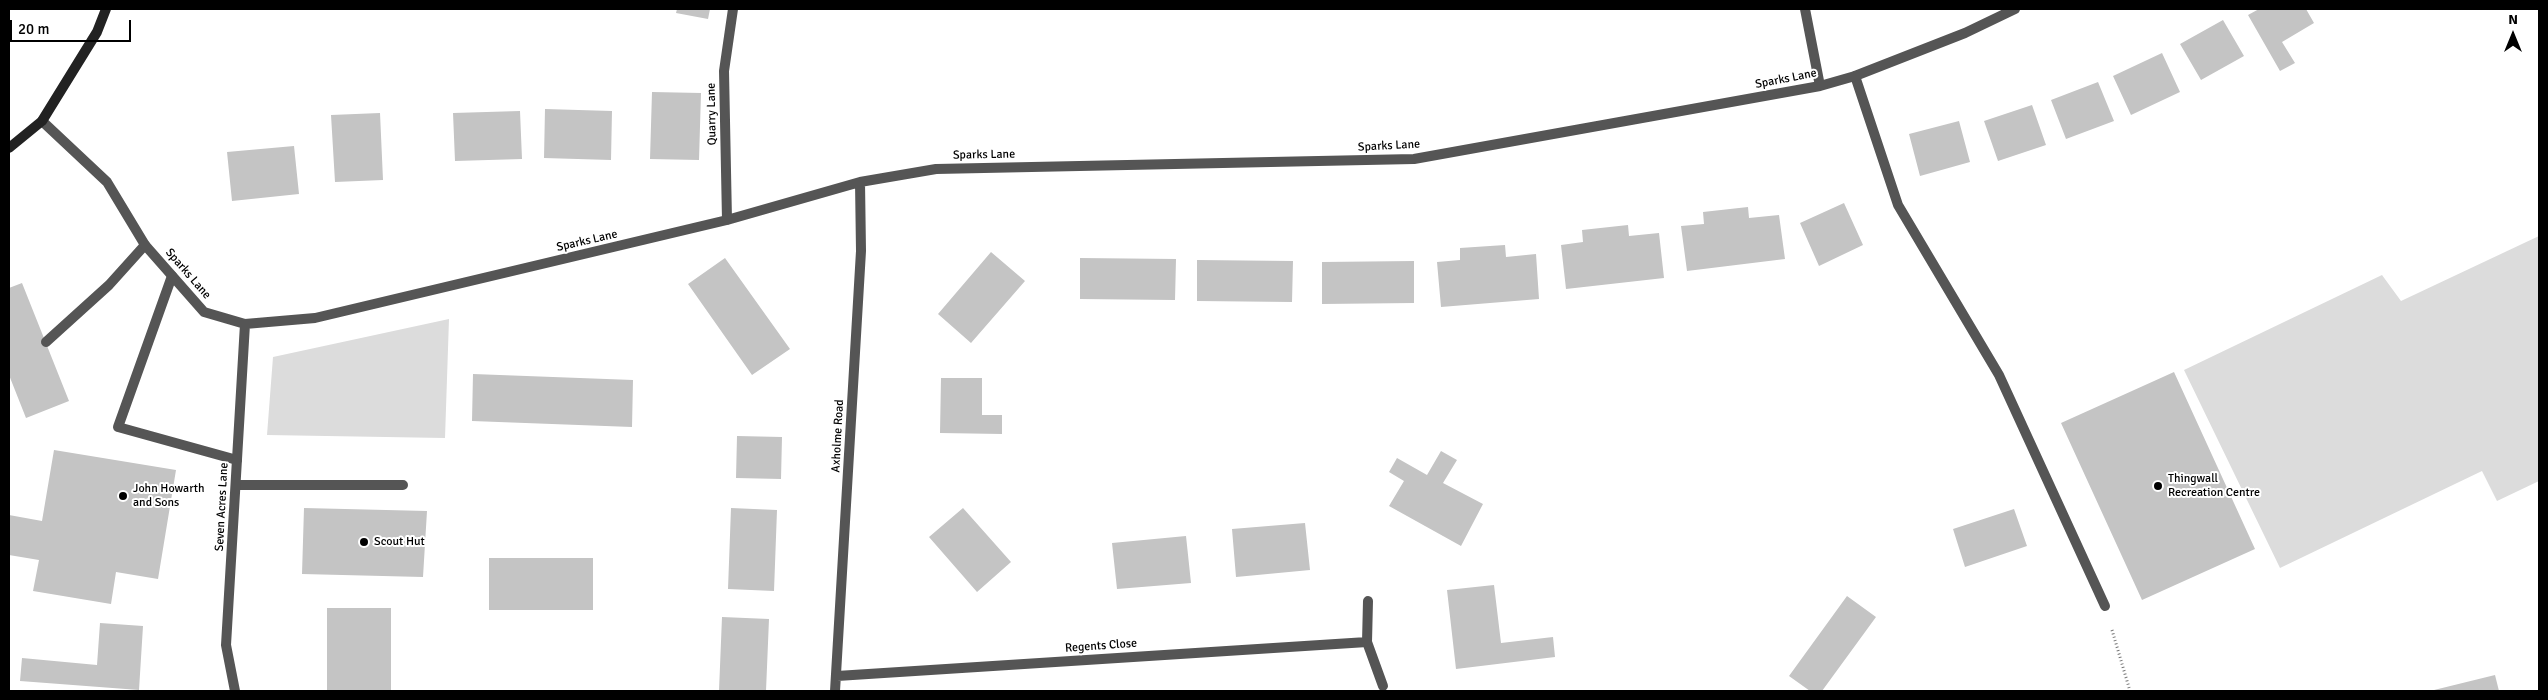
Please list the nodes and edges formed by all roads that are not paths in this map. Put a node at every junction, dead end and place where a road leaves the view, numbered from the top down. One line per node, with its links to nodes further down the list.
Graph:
1 (106, 9): 7 (main road)
2 (733, 9): 10 (street, Quarry Lane)
3 (1805, 9): 6 (street)
4 (2015, 9): 5 (street, Sparks Lane)
5 (1855, 76): 6 (street, Sparks Lane); 19 (street)
6 (1820, 86): 9 (street, Sparks Lane)
7 (42, 121): 8 (main road); 11 (street, Sparks Lane)
8 (9, 148)
9 (860, 182): 10 (street, Sparks Lane); 21 (street, Axholme Road)
10 (727, 220): 13 (street, Sparks Lane)
11 (145, 245): 12 (street, Sparks Lane); 14 (street)
12 (172, 276): 13 (street, Sparks Lane); 15 (street)
13 (245, 324): 15 (street, Seven Acres Lane)
14 (46, 342)
15 (237, 460): 16 (street, Seven Acres Lane)
16 (236, 485): 17 (street); 23 (street, Seven Acres Lane)
17 (403, 485)
18 (1368, 601): 20 (street)
19 (2105, 606)
20 (1367, 642): 21 (street, Regents Close); 22 (street)
21 (836, 676): 24 (street, Axholme Road)
22 (1383, 686)
23 (235, 691)
24 (836, 691)

